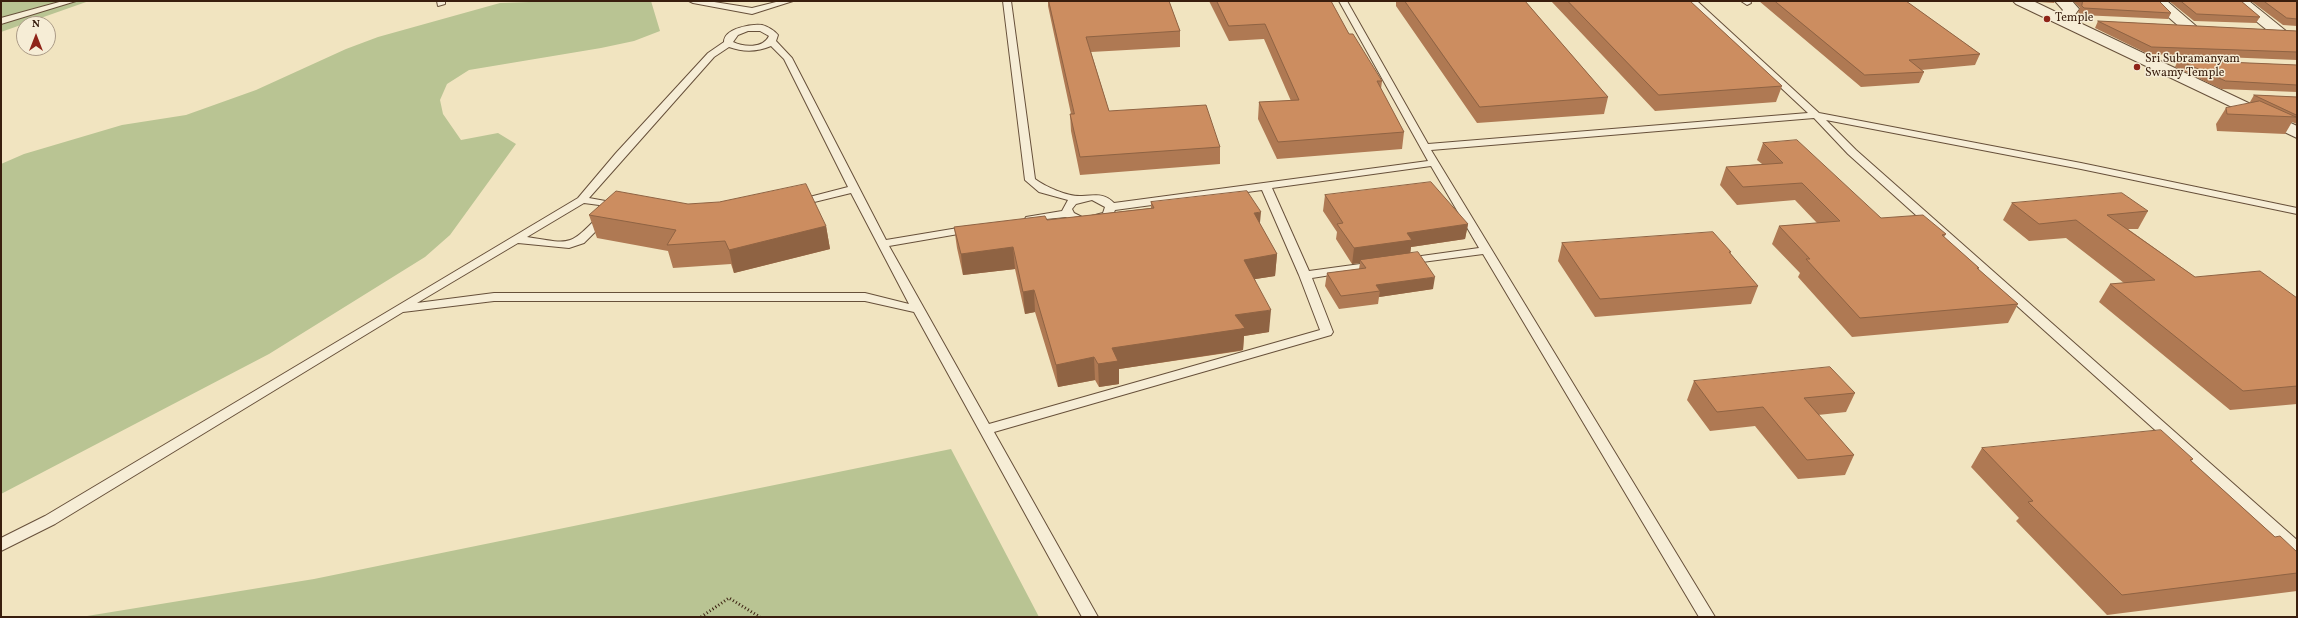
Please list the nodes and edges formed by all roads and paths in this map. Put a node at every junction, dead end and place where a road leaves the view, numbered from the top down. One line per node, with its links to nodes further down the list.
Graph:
1 (72, 1): 14 (lane)
2 (693, 1): 12 (lane)
3 (751, 1): 12 (lane)
4 (789, 1): 12 (lane)
5 (1007, 1): 31 (lane)
6 (1343, 1): 27 (lane)
7 (1692, 1): 25 (lane)
8 (2021, 1): 13 (street)
9 (2063, 1): 13 (street)
10 (2158, 1): 16 (street)
11 (2239, 1): 18 (street)
12 (752, 11): 17 (lane)
13 (2064, 20): 15 (street); 21 (street)
14 (1, 21)
15 (2103, 22)
16 (2165, 25)
17 (755, 28): 19 (lane); 20 (lane)
18 (2248, 29)
19 (771, 41): 20 (lane); 30 (lane)
20 (729, 43): 32 (lane)
21 (2144, 59): 22 (street); 23 (street)
22 (2183, 61)
23 (2215, 94): 24 (street); 26 (street)
24 (2260, 96)
25 (1816, 115): 27 (lane); 37 (lane); 49 (lane)
26 (2297, 133)
27 (1426, 147): 28 (lane)
28 (1434, 163): 29 (lane); 43 (lane)
29 (1265, 185): 35 (lane); 44 (lane)
30 (852, 189): 34 (lane); 42 (lane)
31 (1078, 199): 35 (lane); 38 (lane)
32 (582, 200): 33 (lane); 41 (lane)
33 (615, 206): 36 (lane); 41 (lane)
34 (788, 206)
35 (1111, 207): 38 (lane)
36 (630, 209)
37 (2297, 212)
38 (1068, 213): 39 (lane)
39 (1021, 220)
40 (983, 227): 42 (lane)
41 (516, 240): 45 (lane)
42 (882, 244): 46 (lane)
43 (1487, 250): 44 (lane); 53 (lane)
44 (1305, 275): 47 (lane)
45 (400, 309): 46 (lane); 48 (lane)
46 (920, 310): 47 (lane)
47 (986, 430): 52 (lane)
48 (1, 545)
49 (2297, 549)
50 (701, 617): 51 (path)
51 (760, 617)
52 (1090, 617)
53 (1707, 617)

